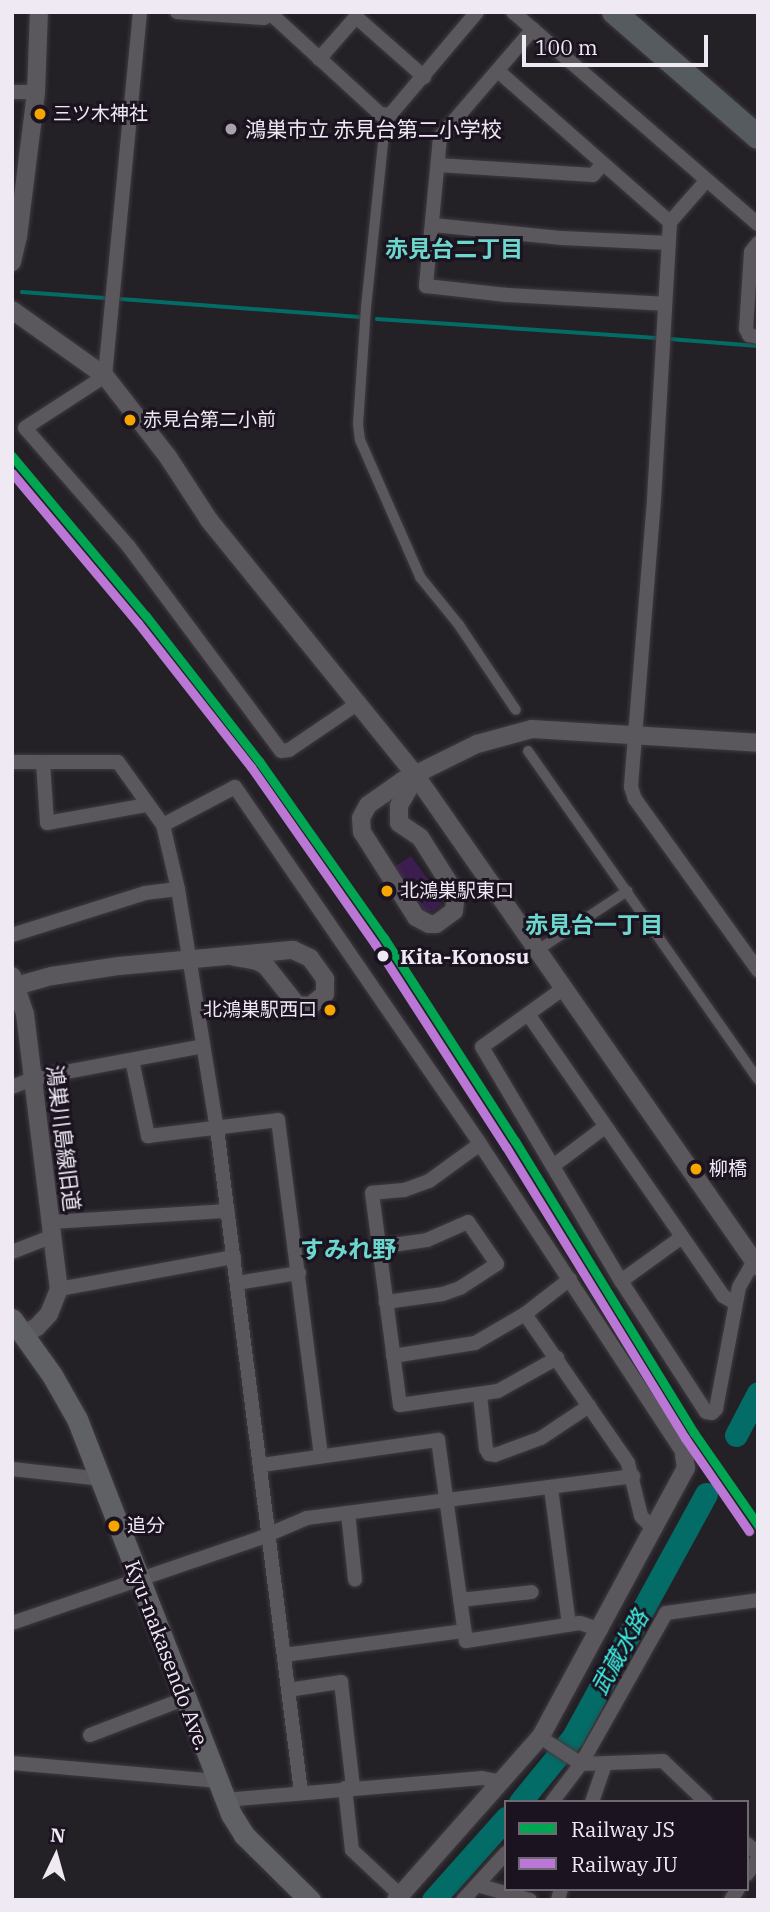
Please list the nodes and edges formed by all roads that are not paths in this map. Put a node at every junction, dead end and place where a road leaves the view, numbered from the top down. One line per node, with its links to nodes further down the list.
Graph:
1 (39, 12): 15 (street)
2 (140, 12): 31 (street)
3 (177, 12): 8 (street)
4 (477, 12): 13 (street)
5 (513, 12): 10 (street)
6 (614, 12): 18 (highway)
7 (637, 12): 17 (highway)
8 (194, 13): 9 (street)
9 (272, 13): 11 (street)
10 (533, 29): 12 (street); 21 (street)
11 (319, 59): 13 (street); 16 (street)
12 (498, 71): 19 (street); 20 (street)
13 (424, 77): 16 (street)
14 (12, 92): 15 (street)
15 (36, 92): 27 (street)
16 (386, 114): 33 (street)
17 (758, 118)
18 (758, 137)
19 (603, 164): 20 (street); 22 (street)
20 (438, 165): 24 (street)
21 (706, 181): 22 (street); 23 (street)
22 (670, 222): 25 (street)
23 (758, 224)
24 (433, 225): 25 (street); 28 (street)
25 (669, 243): 28 (street)
26 (758, 243): 30 (street)
27 (12, 261)
28 (665, 304): 34 (street)
29 (12, 310): 31 (street)
30 (758, 338)
31 (105, 376): 32 (street); 32 (street)
32 (357, 704): 39 (street)
33 (516, 710)
34 (636, 734): 35 (street); 39 (street); 48 (street)
35 (758, 743)
36 (528, 751): 43 (street)
37 (12, 762): 38 (street)
38 (43, 762): 40 (street); 40 (street)
39 (416, 776): 39 (street); 50 (street)
40 (147, 806): 41 (street)
41 (163, 825): 42 (street); 59 (street)
42 (178, 889): 44 (street); 47 (street)
43 (627, 891): 45 (street); 55 (street)
44 (12, 935)
45 (544, 946)
46 (234, 957): 46 (street); 47 (street)
47 (189, 960): 49 (street); 52 (street)
48 (758, 971)
49 (14, 981): 54 (street, 鴻巣川島線旧道)
50 (564, 988): 51 (street); 67 (street)
51 (528, 1014): 57 (street); 60 (street)
52 (204, 1046): 53 (street); 58 (street)
53 (132, 1060): 54 (street); 58 (street)
54 (34, 1079): 56 (street); 62 (street, 鴻巣川島線旧道)
55 (758, 1080)
56 (12, 1087)
57 (605, 1127): 60 (street); 63 (street)
58 (217, 1129): 61 (street); 68 (street)
59 (480, 1144): 64 (street); 69 (street)
60 (552, 1167): 70 (street)
61 (228, 1211): 62 (street); 66 (street)
62 (52, 1229): 65 (street); 72 (street, 鴻巣川島線旧道)
63 (682, 1237): 70 (street); 74 (street)
64 (378, 1247): 73 (street); 73 (street)
65 (12, 1252)
66 (234, 1257): 71 (street); 72 (street)
67 (756, 1260): 74 (street)
68 (299, 1273): 71 (street); 82 (street)
69 (570, 1279): 75 (street); 81 (street)
70 (621, 1281): 74 (street)
71 (237, 1283): 83 (street)
72 (59, 1289): 76 (street)
73 (386, 1303): 77 (street)
74 (736, 1303)
75 (525, 1314): 77 (street); 78 (street)
76 (16, 1331): 86 (main road, Kyu-nakasendo Ave.)
77 (393, 1356): 79 (street)
78 (556, 1358): 79 (street); 80 (street)
79 (480, 1395): 80 (street)
80 (589, 1406): 85 (street)
81 (684, 1455): 90 (street)
82 (321, 1456): 83 (street); 88 (street)
83 (262, 1465): 91 (street)
84 (12, 1469): 86 (street)
85 (633, 1476): 87 (street); 90 (street)
86 (102, 1479): 92 (main road, Kyu-nakasendo Ave.)
87 (551, 1488): 88 (street); 98 (street)
88 (446, 1500): 89 (street); 95 (street)
89 (348, 1513): 91 (street); 93 (street)
90 (654, 1530): 100 (street)
91 (269, 1533): 92 (street); 101 (street)
92 (140, 1579): 97 (street); 103 (main road, Kyu-nakasendo Ave.)
93 (355, 1580)
94 (532, 1592): 95 (street)
95 (460, 1600): 99 (street)
96 (758, 1600): 106 (street)
97 (12, 1623)
98 (569, 1625): 99 (street); 100 (street)
99 (464, 1630): 101 (street)
100 (601, 1630): 105 (street)
101 (284, 1655): 102 (street)
102 (288, 1690): 110 (street); 112 (street)
103 (184, 1699): 104 (street); 111 (main road, Kyu-nakasendo Ave.)
104 (90, 1735)
105 (545, 1739): 106 (street); 109 (street)
106 (577, 1762): 108 (street); 113 (street)
107 (12, 1763): 111 (street)
108 (605, 1764): 114 (street); 115 (street)
109 (503, 1782): 110 (street); 118 (street)
110 (349, 1788): 112 (street); 118 (street)
111 (220, 1790): 112 (street); 119 (main road, Kyu-nakasendo Ave.)
112 (301, 1792)
113 (553, 1800)
114 (593, 1800)
115 (704, 1800)
116 (504, 1855): 117 (street)
117 (477, 1885): 120 (street); 121 (street)
118 (398, 1898)
119 (310, 1900)
120 (463, 1900)
121 (530, 1900)

